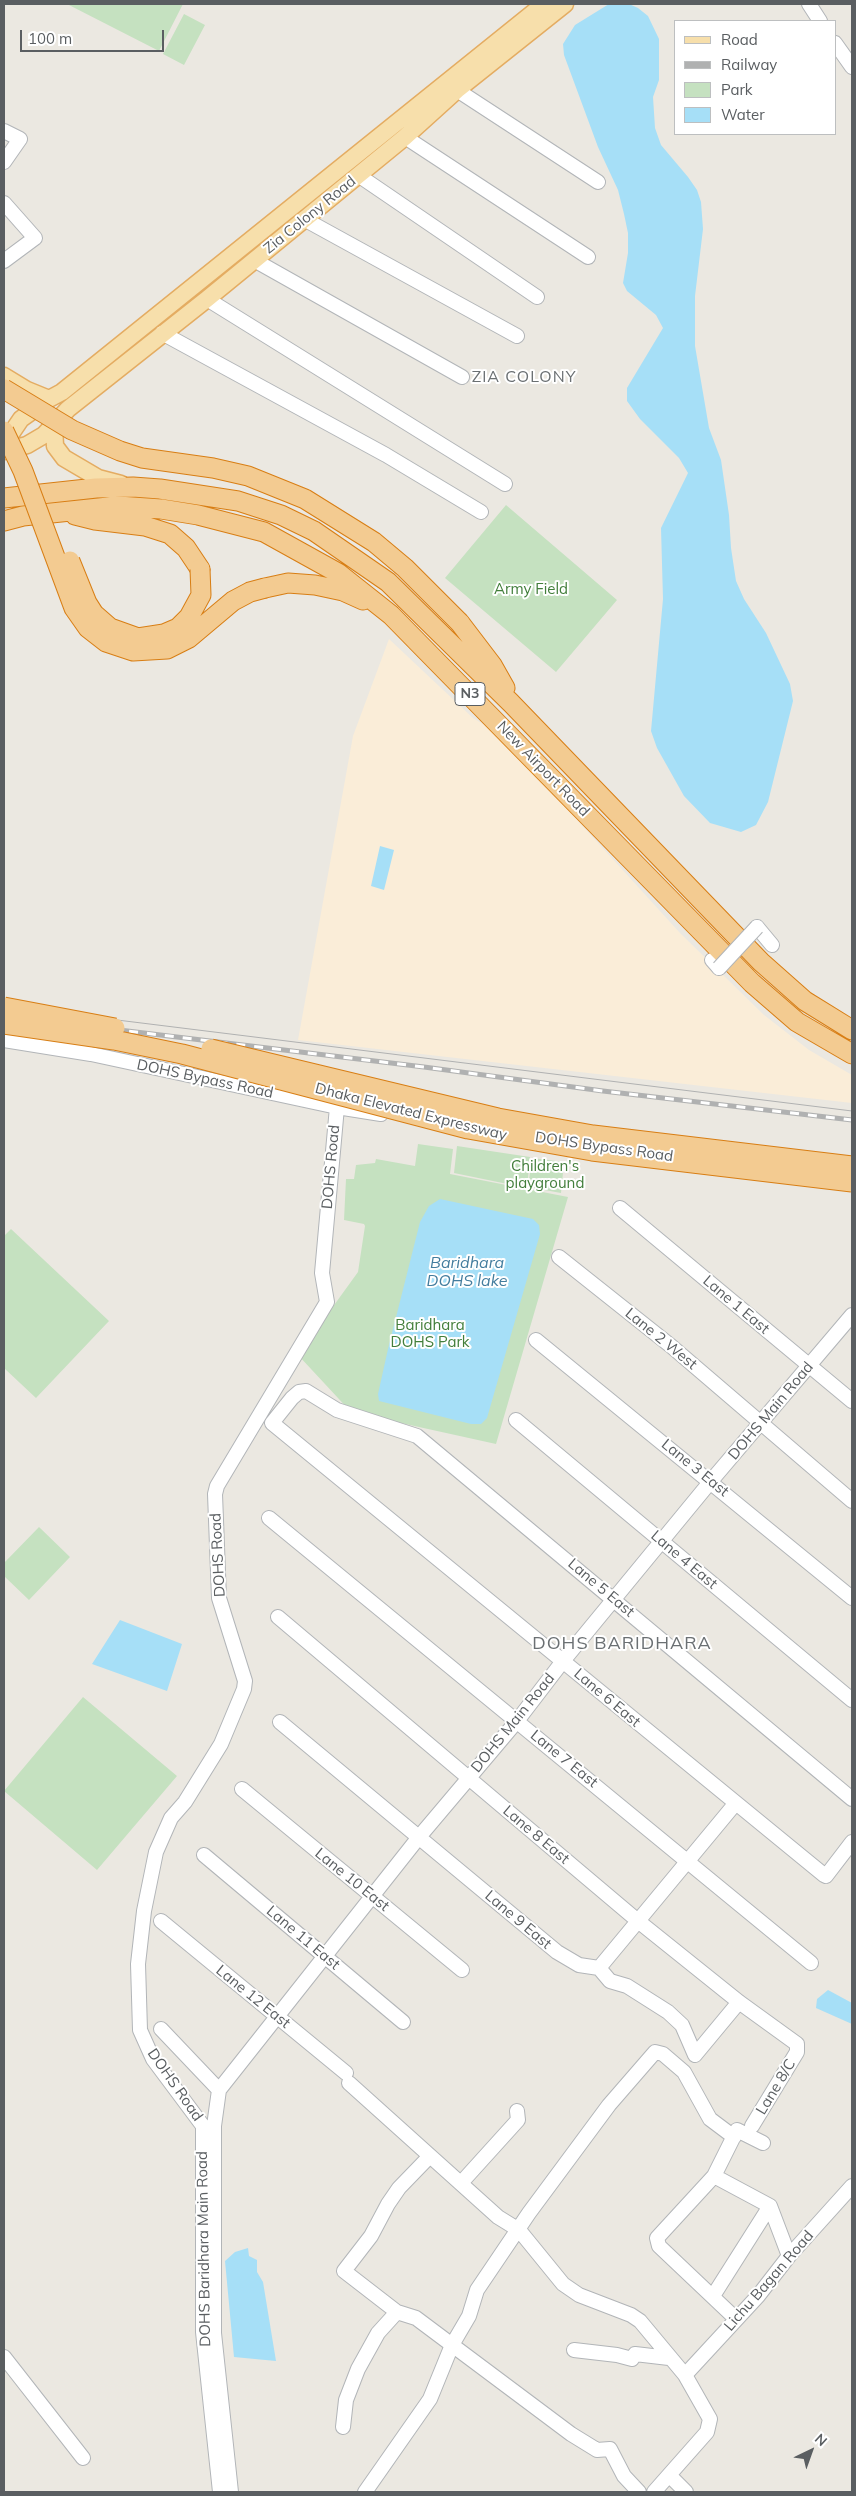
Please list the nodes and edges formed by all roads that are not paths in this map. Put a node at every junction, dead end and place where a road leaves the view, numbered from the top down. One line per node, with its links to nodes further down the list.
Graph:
1 (544, 4): 25 (main road, Zia Colony Road)
2 (565, 4): 7 (main road, Zia Colony Road)
3 (809, 4): 4 (street)
4 (819, 20)
5 (836, 44): 6 (street)
6 (852, 66)
7 (457, 90): 9 (main road, Zia Colony Road); 12 (street)
8 (4, 131): 10 (street)
9 (405, 136): 11 (main road, Zia Colony Road); 15 (street)
10 (4, 162)
11 (358, 176): 14 (main road, Zia Colony Road); 18 (street)
12 (598, 182)
13 (4, 203): 17 (street)
14 (304, 219): 16 (main road, Zia Colony Road); 21 (street)
15 (588, 257)
16 (254, 260): 19 (main road, Zia Colony Road); 23 (street)
17 (4, 261)
18 (536, 297)
19 (207, 299): 20 (main road, Zia Colony Road); 32 (street)
20 (162, 333): 27 (main road, Zia Colony Road); 37 (street)
21 (517, 336)
22 (4, 376): 25 (main road)
23 (462, 378)
24 (4, 389): 40 (highway, bridge)
25 (56, 396): 29 (main road, Zia Colony Road)
26 (4, 414): 36 (highway, bridge)
27 (54, 424): 30 (main road, Zia Colony Road); 33 (main road)
28 (4, 431): 39 (highway, bridge)
29 (4, 444)
30 (4, 451)
31 (4, 454): 34 (main road)
32 (505, 484)
33 (133, 486): 34 (highway, New Airport Road / N3); 40 (highway, New Airport Road / N3)
34 (36, 494): 35 (highway, New Airport Road / N3)
35 (4, 498)
36 (65, 511): 38 (highway, New Airport Road / N3); 39 (highway, New Airport Road / N3)
37 (482, 512)
38 (4, 520)
39 (391, 615): 42 (highway, New Airport Road / N3)
40 (511, 703): 41 (highway, New Airport Road / N3)
41 (634, 833): 42 (highway); 47 (highway, New Airport Road / N3)
42 (618, 848): 49 (highway, New Airport Road / N3)
43 (772, 945): 44 (street, bridge)
44 (715, 964)
45 (4, 1007): 51 (highway, Dhaka Elevated Expressway, bridge)
46 (4, 1024): 52 (highway, Dhaka Elevated Expressway, bridge)
47 (852, 1030)
48 (4, 1040): 50 (street, DOHS Bypass Road)
49 (852, 1054)
50 (336, 1107): 52 (street, DOHS Bypass Road); 95 (street, DOHS Road)
51 (852, 1166)
52 (852, 1183)
53 (620, 1208): 57 (street, Lane 1 East)
54 (559, 1257): 61 (street, Lane 2 West)
55 (852, 1315): 57 (street, DOHS Main Road)
56 (536, 1340): 62 (street, Lane 3 East)
57 (809, 1365): 58 (street, Lane 1 East); 61 (street, DOHS Main Road)
58 (852, 1401)
59 (516, 1420): 65 (street, Lane 4 East)
60 (272, 1423): 67 (street, Lane 5 East); 69 (street, Lane 6 East)
61 (761, 1424): 62 (street, DOHS Main Road); 63 (street, Lane 2 West)
62 (711, 1481): 65 (street, DOHS Main Road); 66 (street, Lane 3 East)
63 (852, 1501)
64 (269, 1518): 71 (street, Lane 7 East)
65 (662, 1541): 67 (street, DOHS Main Road); 70 (street, Lane 4 East)
66 (852, 1598)
67 (614, 1599): 69 (street, DOHS Main Road); 75 (street, Lane 5 East)
68 (278, 1617): 73 (street, Lane 8 East)
69 (562, 1661): 71 (street, DOHS Main Road); 76 (street, Lane 6 East)
70 (852, 1700)
71 (517, 1721): 73 (street, DOHS Main Road); 80 (street, Lane 7 East)
72 (280, 1722): 77 (street, Lane 9 East)
73 (468, 1778): 77 (street, DOHS Main Road); 83 (street, Lane 8 East)
74 (242, 1789): 81 (street, Lane 10 East)
75 (852, 1800)
76 (735, 1804): 78 (street, Lane 6 East); 80 (street)
77 (419, 1837): 81 (street, DOHS Main Road); 86 (street, Lane 9 East)
78 (852, 1842)
79 (204, 1854): 84 (street, Lane 11 East)
80 (688, 1861): 83 (street); 85 (street, Lane 7 East)
81 (371, 1896): 84 (street, DOHS Main Road); 87 (street, Lane 10 East)
82 (161, 1921): 89 (street, Lane 12 East)
83 (638, 1921): 86 (street); 88 (street, Lane 8 East)
84 (324, 1955): 89 (street, DOHS Main Road); 90 (street, Lane 11 East)
85 (811, 1963)
86 (599, 1968): 88 (street)
87 (462, 1970)
88 (739, 2002): 92 (street, Lane 8 East)
89 (277, 2017): 93 (street, DOHS Main Road); 99 (street, Lane 12 East)
90 (403, 2022)
91 (161, 2029): 93 (street)
92 (798, 2048): 96 (street, Lane 8/C)
93 (214, 2086): 95 (street)
94 (517, 2111): 101 (street)
95 (208, 2126): 117 (street, DOHS Baridhara Main Road); 118 (street, DOHS Baridhara Main Road)
96 (752, 2126)
97 (734, 2137): 98 (street); 100 (street); 104 (street)
98 (764, 2143)
99 (429, 2157): 101 (street, Lane 12 East); 107 (street)
100 (714, 2176): 103 (street); 106 (street)
101 (460, 2183): 104 (street, Lane 12 East)
102 (852, 2186): 105 (street, Lichu Bagan Road)
103 (770, 2206): 105 (street); 106 (street)
104 (519, 2230): 109 (street); 112 (street, Lane 12 East)
105 (789, 2256): 108 (street, Lichu Bagan Road)
106 (712, 2296): 108 (street)
107 (397, 2312): 109 (street); 114 (street)
108 (736, 2318): 113 (street, Lichu Bagan Road)
109 (452, 2345): 119 (street); 120 (street)
110 (574, 2350): 112 (street)
111 (4, 2358): 115 (street)
112 (669, 2358): 113 (street, Lane 12 East)
113 (685, 2375): 116 (street, Lane 12 East)
114 (343, 2427)
115 (84, 2458)
116 (670, 2476): 121 (street, Lane 12 East); 122 (street)
117 (220, 2492)
118 (231, 2492)
119 (365, 2492)
120 (639, 2492)
121 (654, 2492)
122 (686, 2492)

